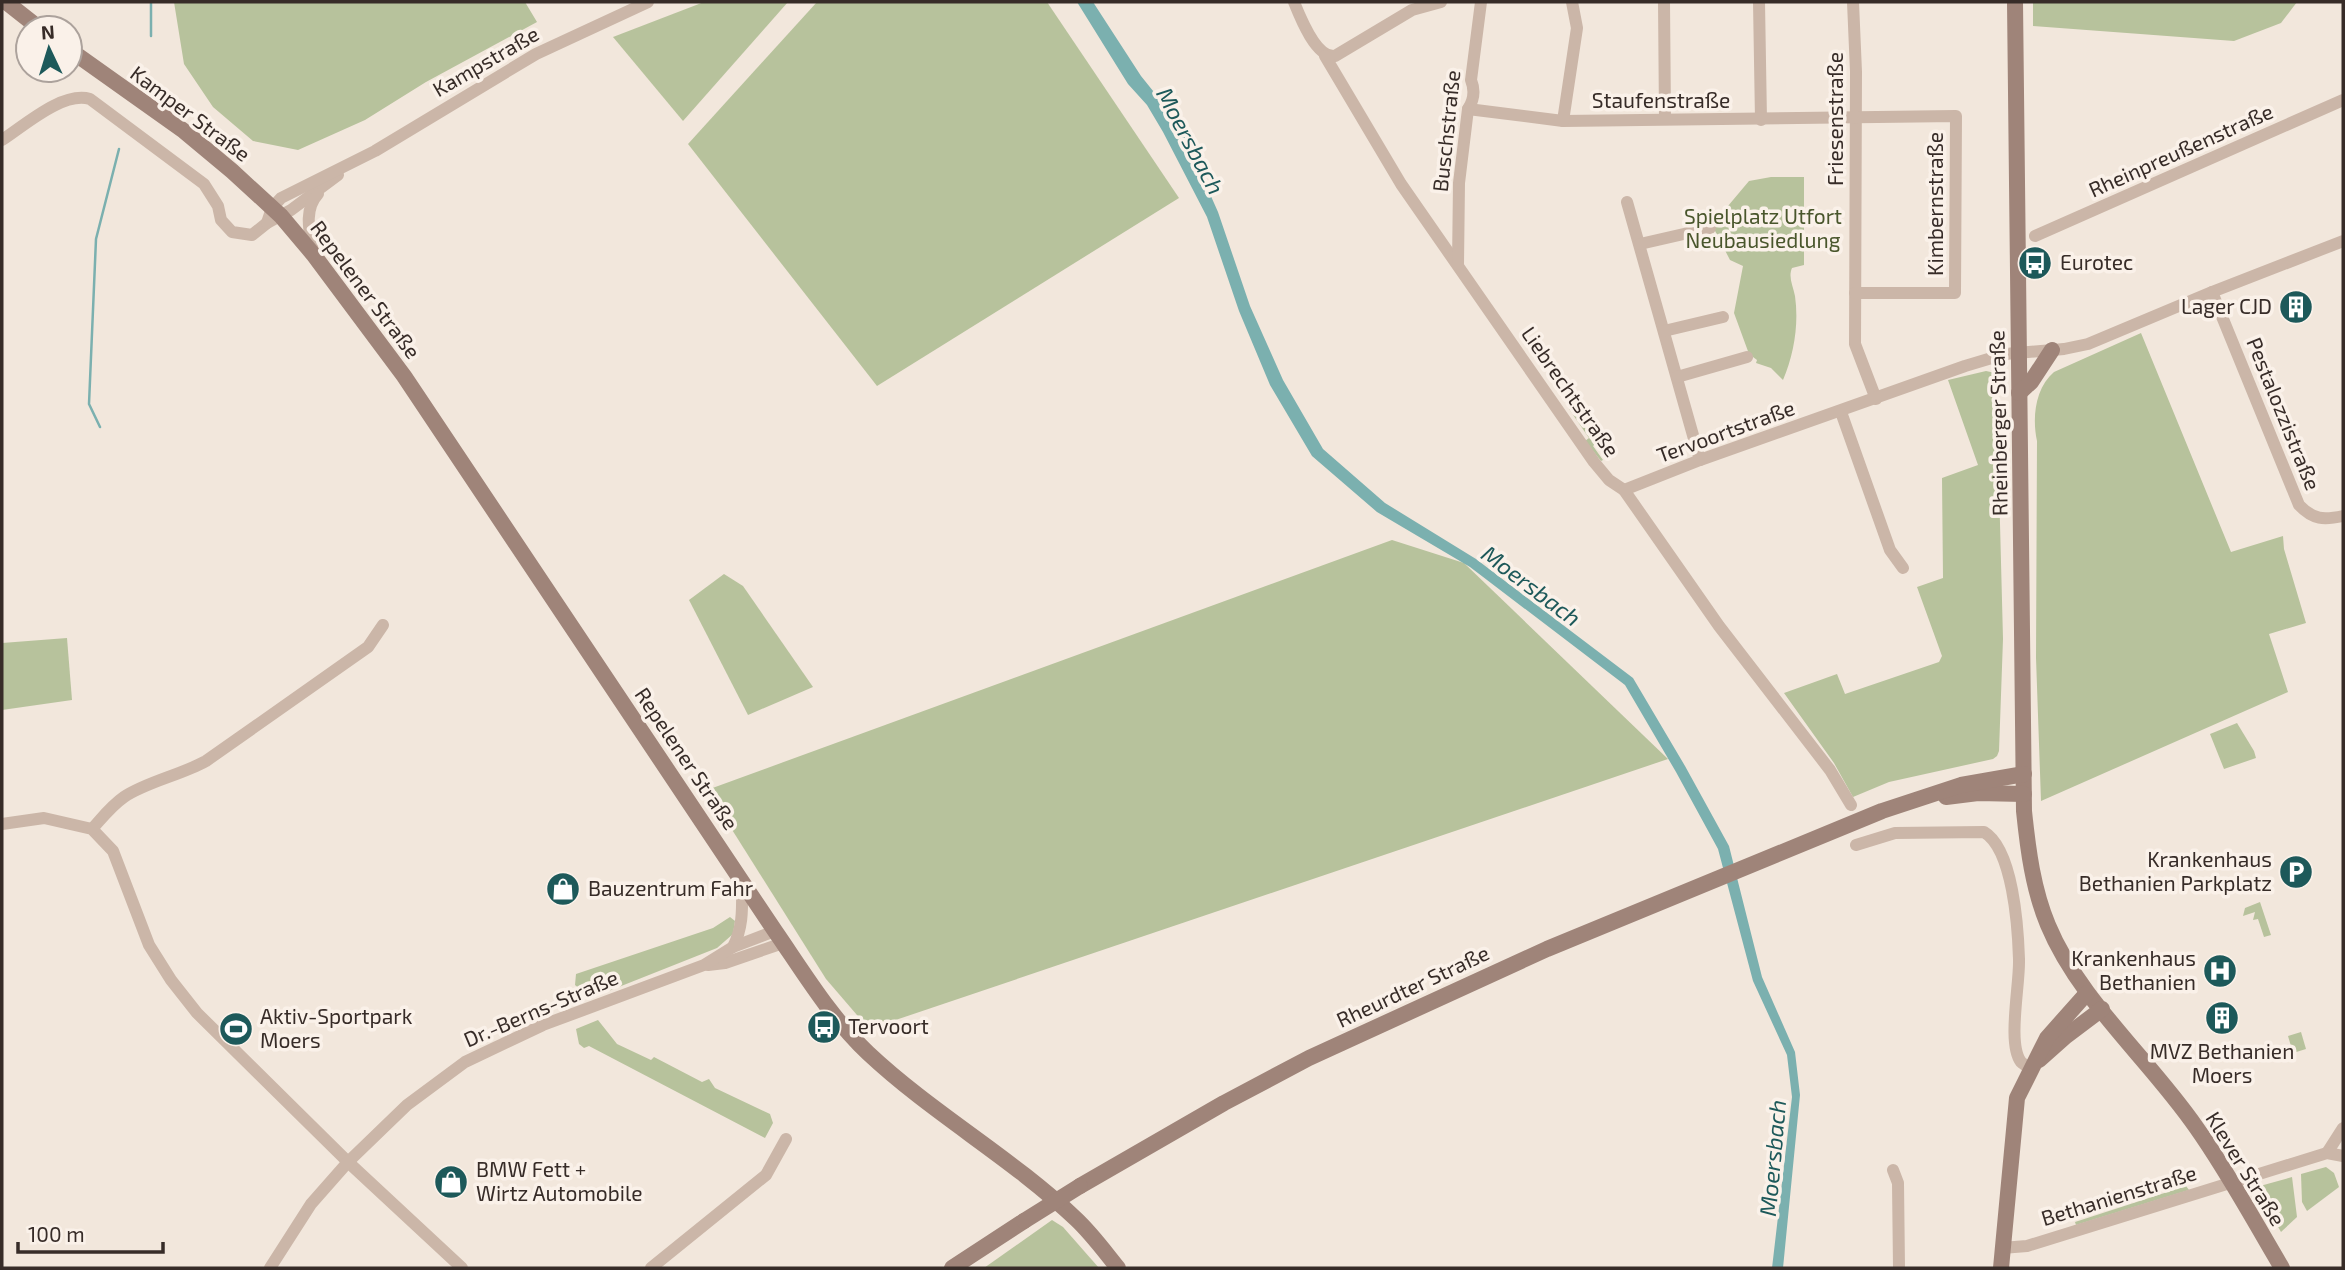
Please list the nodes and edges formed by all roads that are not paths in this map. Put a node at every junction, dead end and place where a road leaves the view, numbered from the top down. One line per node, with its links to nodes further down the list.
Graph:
1 (6, 2): 12 (main road)
2 (648, 2): 22 (street, Kampstraße)
3 (1294, 2): 13 (street, Liebrechtstraße)
4 (1441, 2): 11 (street)
5 (1481, 2): 16 (street, Buschstraße)
6 (1572, 2): 20 (street)
7 (1664, 2): 18 (street)
8 (1759, 2): 19 (street)
9 (1853, 2): 17 (street, Friesenstraße)
10 (2015, 2): 37 (main road, Rheinberger Straße)
11 (1410, 6): 13 (street)
12 (21, 14)
13 (1328, 56): 31 (street, Liebrechtstraße)
14 (84, 60): 25 (main road, Kamper Straße)
15 (2343, 100): 27 (street, Rheinpreußenstraße)
16 (1468, 109): 20 (street, Staufenstraße); 31 (street, Buschstraße)
17 (1856, 117): 19 (street, Staufenstraße); 33 (street, Friesenstraße); 33 (street, Kimbernstraße)
18 (1665, 120): 19 (street, Staufenstraße); 20 (street, Staufenstraße)
19 (1761, 120)
20 (1563, 121)
21 (2, 140): 25 (street)
22 (349, 166): 23 (street, Kampstraße); 25 (street, Kampstraße)
23 (328, 184): 25 (street, Kampstraße); 30 (street, Kampstraße)
24 (1627, 202): 29 (street)
25 (273, 216): 30 (main road, Repelener Straße)
26 (1710, 228): 29 (street)
27 (2035, 236)
28 (2343, 241): 32 (street, Tervoortstraße)
29 (1640, 244): 35 (street)
30 (313, 254): 56 (main road, Repelener Straße)
31 (1458, 264): 44 (street, Liebrechtstraße)
32 (2212, 292): 36 (street, Tervoortstraße); 45 (street, Pestalozzistraße)
33 (1855, 293): 41 (street, Friesenstraße)
34 (1723, 317): 35 (street)
35 (1664, 331): 39 (street)
36 (2052, 350): 37 (street, Tervoortstraße); 40 (main road)
37 (2018, 353): 40 (main road, Rheinberger Straße); 41 (street, Tervoortstraße)
38 (1747, 357): 39 (street)
39 (1676, 377): 43 (street)
40 (2019, 393): 48 (main road, Rheinberger Straße)
41 (1876, 399): 42 (street, Tervoortstraße)
42 (1841, 412): 43 (street, Tervoortstraße); 46 (street)
43 (1700, 460): 44 (street, Tervoortstraße)
44 (1624, 490): 51 (street, Liebrechtstraße)
45 (2343, 516)
46 (1903, 568)
47 (383, 625): 53 (street)
48 (2024, 774): 49 (main road, Rheinberger Straße); 50 (main road, Rheurdter Straße)
49 (2024, 794): 50 (main road, Rheurdter Straße); 54 (main road, Rheinberger Straße)
50 (1919, 799): 74 (main road, Rheurdter Straße, bridge)
51 (1851, 805)
52 (2, 824): 53 (street)
53 (92, 829): 67 (street)
54 (2027, 843): 60 (main road, Klever Straße)
55 (1856, 845): 62 (street)
56 (742, 882): 57 (main road, Repelener Straße); 58 (street)
57 (779, 937): 58 (street, Dr.-Berns-Straße); 59 (street, Dr.-Berns-Straße); 75 (main road, Repelener Straße)
58 (733, 947): 59 (street, Dr.-Berns-Straße)
59 (704, 965): 67 (street, Dr.-Berns-Straße)
60 (2087, 993): 61 (main road, Klever Straße); 62 (main road)
61 (2102, 1009): 62 (main road); 69 (main road, Klever Straße)
62 (2032, 1066): 70 (main road)
63 (2343, 1128): 65 (street)
64 (786, 1139): 73 (street)
65 (2327, 1153): 66 (street, Bethanienstraße); 69 (street, Bethanienstraße)
66 (2343, 1156)
67 (348, 1162): 71 (street, Dr.-Berns-Straße); 72 (street)
68 (1893, 1170): 76 (street)
69 (2231, 1181): 70 (street, Bethanienstraße); 78 (main road, Klever Straße)
70 (2002, 1248): 77 (main road)
71 (270, 1268)
72 (462, 1268)
73 (651, 1268)
74 (952, 1268)
75 (1118, 1268)
76 (1899, 1268)
77 (2001, 1268)
78 (2282, 1268)

